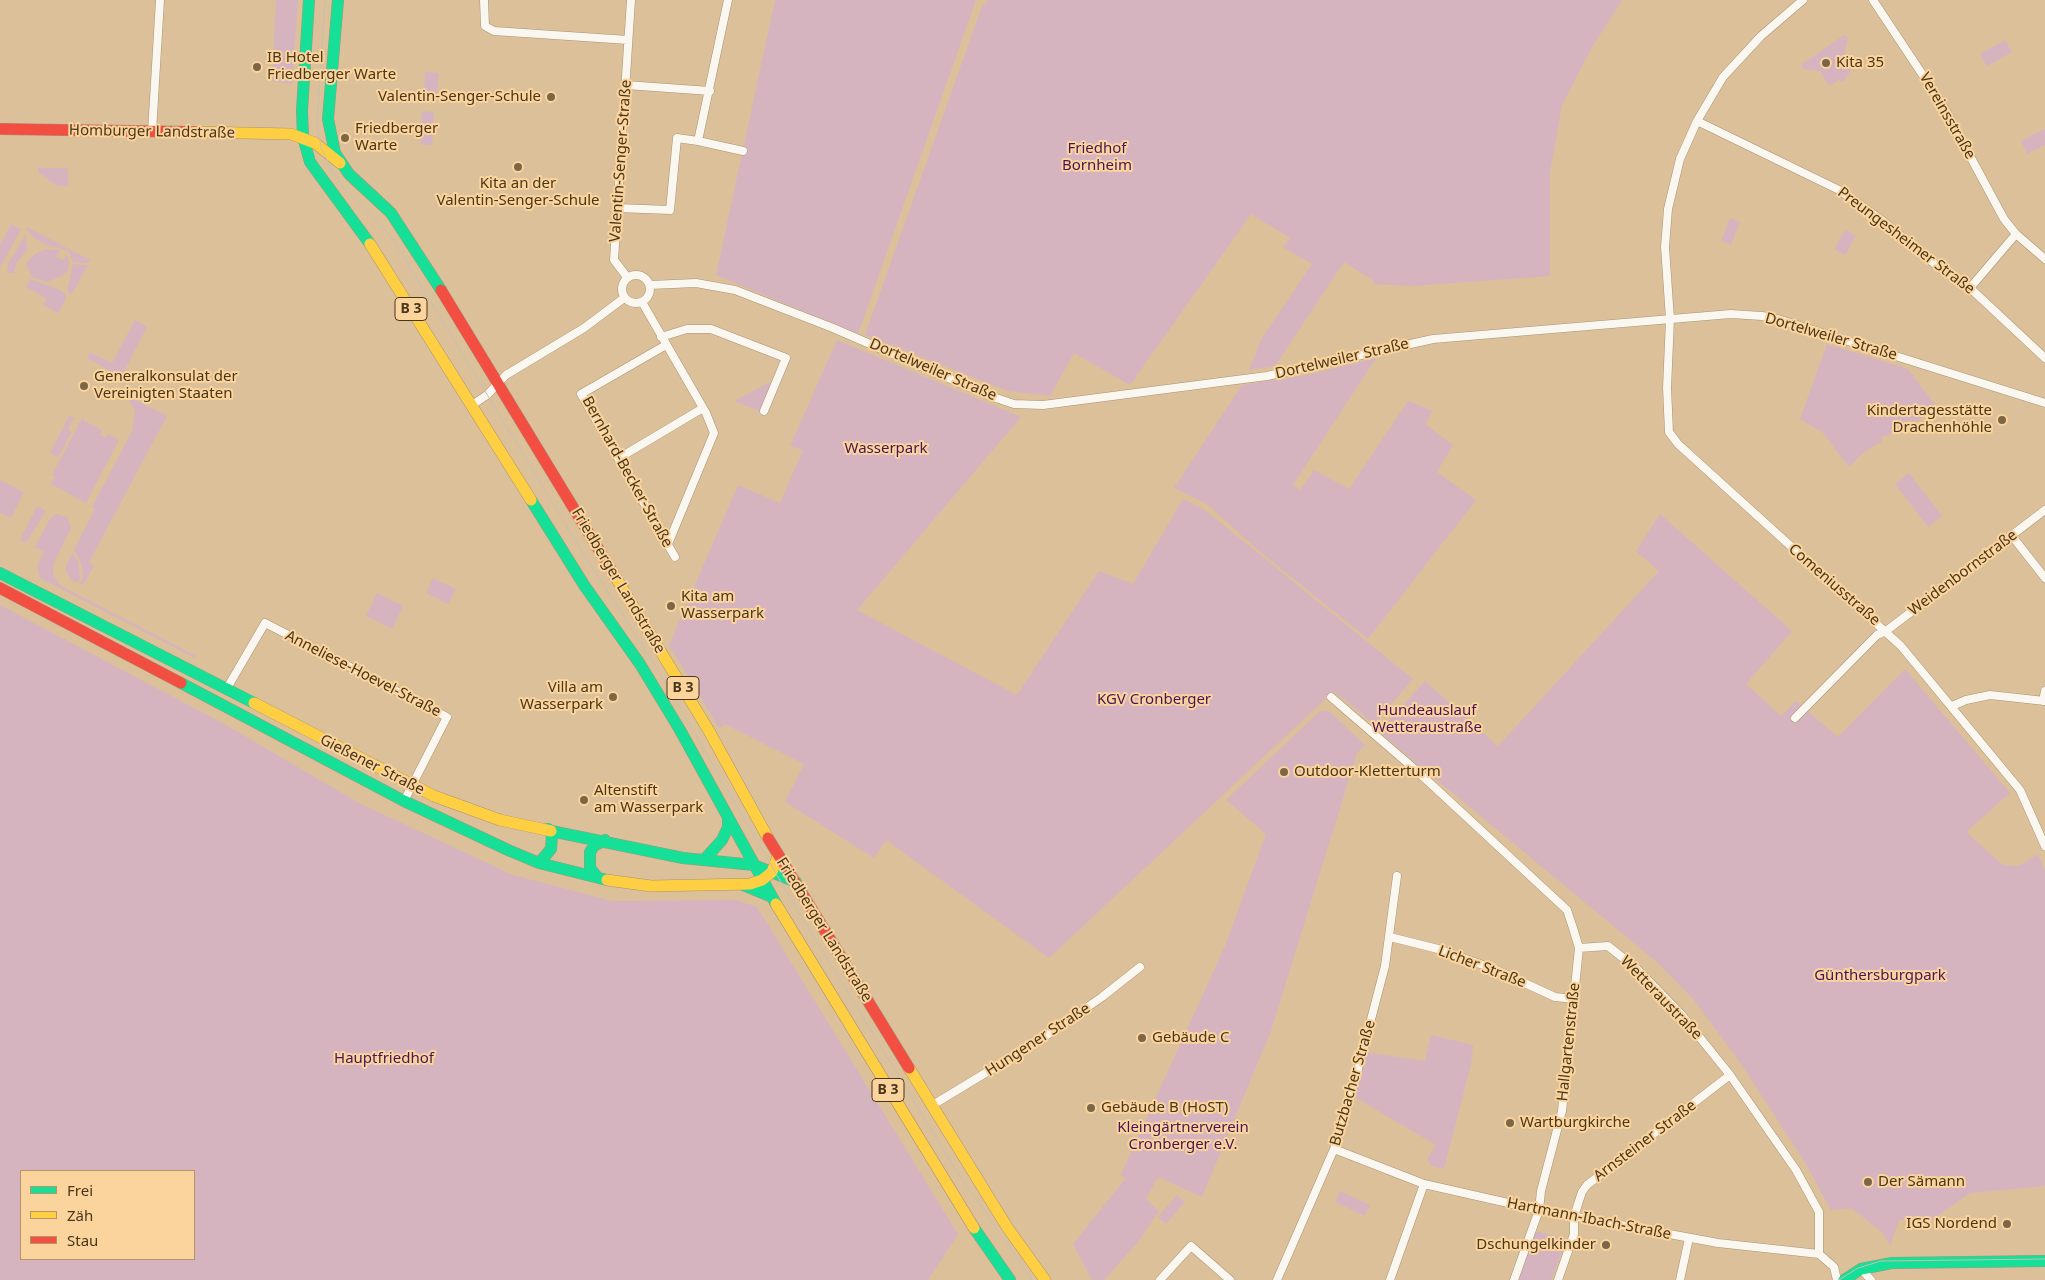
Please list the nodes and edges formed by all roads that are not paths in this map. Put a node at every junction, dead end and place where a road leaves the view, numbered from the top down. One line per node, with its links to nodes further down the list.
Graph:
1 (160, 0): 14 (street)
2 (309, 0): 15 (main road, Friedberger Landstraße / B 3)
3 (338, 0): 18 (main road, Friedberger Landstraße / B 3)
4 (484, 0): 9 (street)
5 (631, 0): 9 (street, Valentin-Senger-Straße)
6 (728, 0): 11 (street)
7 (1804, 0): 12 (street, Comeniusstraße)
8 (1873, 0): 20 (street, Vereinsstraße)
9 (628, 40): 10 (street, Valentin-Senger-Straße)
10 (626, 85): 11 (street); 19 (street, Valentin-Senger-Straße)
11 (710, 91): 16 (street)
12 (1697, 121): 24 (street, Preungesheimer Straße); 27 (street, Comeniusstraße)
13 (0, 129): 14 (main road, Homburger Landstraße)
14 (152, 132): 15 (main road, Homburger Landstraße)
15 (303, 137): 18 (main road); 33 (main road, Friedberger Landstraße / B 3)
16 (698, 141): 17 (street); 19 (street)
17 (743, 151)
18 (344, 166): 31 (main road, Friedberger Landstraße / B 3)
19 (618, 208): 22 (street, Valentin-Senger-Straße)
20 (2016, 234): 21 (street, Vereinsstraße); 24 (street)
21 (2045, 260)
22 (627, 278): 23 (street); 25 (street)
23 (650, 286): 26 (street); 27 (street, Dortelweiler Straße)
24 (1970, 288): 30 (street, Preungesheimer Straße)
25 (624, 298): 26 (street); 31 (street)
26 (642, 302): 28 (street)
27 (1670, 319): 32 (street, Dortelweiler Straße); 44 (street, Comeniusstraße)
28 (661, 337): 29 (street); 35 (street)
29 (666, 345): 34 (street); 36 (street, Bernhard-Becker-Straße)
30 (2045, 358)
31 (499, 383): 33 (street); 57 (main road, Friedberger Landstraße / B 3)
32 (2045, 403)
33 (472, 405): 53 (main road, Friedberger Landstraße / B 3)
34 (703, 408): 36 (street); 39 (street)
35 (764, 411)
36 (619, 458): 39 (street, Bernhard-Becker-Straße)
37 (2045, 510): 38 (street, Weidenbornstraße)
38 (2012, 536): 42 (street); 44 (street, Weidenbornstraße)
39 (668, 544): 40 (street, Bernhard-Becker-Straße)
40 (675, 557)
41 (0, 573): 45 (main road, Gießener Straße)
42 (2045, 578)
43 (0, 588): 52 (main road, Gießener Straße)
44 (1886, 631): 49 (street, Comeniusstraße); 50 (street, Weidenbornstraße)
45 (226, 690): 51 (main road, Gießener Straße); 51 (street, Anneliese-Hoevel-Straße)
46 (2045, 691): 48 (street)
47 (1332, 697): 69 (street)
48 (2044, 701): 49 (street)
49 (1952, 706): 56 (street, Comeniusstraße)
50 (1794, 718)
51 (412, 786): 52 (street, Anneliese-Hoevel-Straße); 54 (main road, Gießener Straße)
52 (404, 801): 59 (main road, Gießener Straße)
53 (728, 818): 58 (main road); 60 (main road, Friedberger Landstraße / B 3)
54 (548, 829): 55 (main road, Gießener Straße); 59 (main road)
55 (605, 840): 58 (main road, Gießener Straße); 63 (main road)
56 (2045, 846)
57 (778, 856): 61 (main road); 65 (main road, Friedberger Landstraße / B 3)
58 (704, 860): 60 (main road, Gießener Straße)
59 (539, 862): 63 (main road, Gießener Straße)
60 (754, 865): 61 (main road, Gießener Straße); 64 (main road, Friedberger Landstraße / B 3)
61 (772, 872): 64 (main road, Gießener Straße); 65 (main road, Gießener Straße)
62 (1397, 876): 68 (street, Butzbacher Straße)
63 (597, 877): 66 (main road, Gießener Straße)
64 (762, 880): 66 (main road, Gießener Straße); 67 (main road, Friedberger Landstraße / B 3)
65 (796, 882): 73 (main road, Friedberger Landstraße / B 3)
66 (741, 884): 67 (main road, Gießener Straße)
67 (772, 897): 82 (main road, Friedberger Landstraße / B 3)
68 (1390, 937): 71 (street, Licher Straße); 74 (street, Butzbacher Straße)
69 (1579, 948): 71 (street, Hallgartenstraße); 72 (street, Wetteraustraße)
70 (1140, 967): 73 (street, Hungener Straße)
71 (1574, 999): 76 (street, Hallgartenstraße)
72 (1730, 1075): 77 (street, Arnsteiner Straße); 79 (street, Wetteraustraße)
73 (931, 1106): 83 (main road, Friedberger Landstraße / B 3)
74 (1334, 1149): 75 (street, Hartmann-Ibach-Straße); 86 (street, Butzbacher Straße)
75 (1424, 1184): 76 (street, Hartmann-Ibach-Straße); 87 (street)
76 (1538, 1210): 77 (street, Hartmann-Ibach-Straße); 88 (street, Hallgartenstraße)
77 (1574, 1217): 78 (street, Hartmann-Ibach-Straße); 89 (street)
78 (1689, 1238): 79 (street, Hartmann-Ibach-Straße); 90 (street)
79 (1819, 1254): 91 (street)
80 (2045, 1261): 81 (main road)
81 (1862, 1269): 92 (main road); 93 (street)
82 (1010, 1280)
83 (1045, 1280)
84 (1160, 1280): 85 (street)
85 (1230, 1280)
86 (1277, 1280)
87 (1390, 1280)
88 (1514, 1280)
89 (1558, 1280)
90 (1680, 1280)
91 (1836, 1280)
92 (1844, 1280)
93 (1871, 1280)

